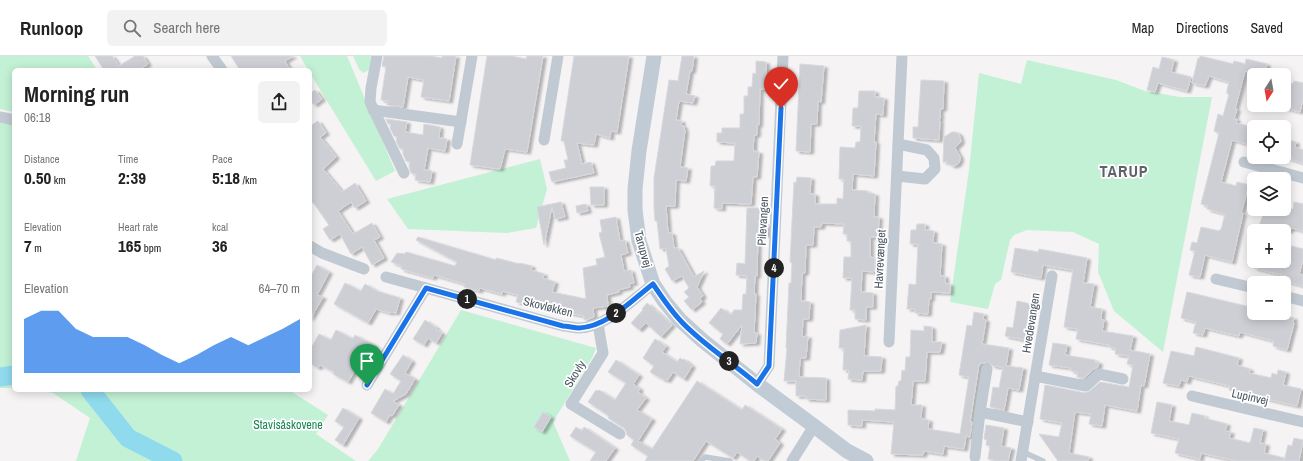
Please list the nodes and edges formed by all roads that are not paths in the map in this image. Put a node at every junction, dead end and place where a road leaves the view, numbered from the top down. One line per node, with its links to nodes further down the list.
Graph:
1 (212, 56): 8 (street)
2 (377, 56): 9 (street)
3 (472, 56): 12 (street)
4 (558, 56): 13 (street)
5 (654, 56): 25 (street, Tarupvej)
6 (784, 56): 35 (street, Pilevangen)
7 (902, 56): 15 (street, Havrevænget)
8 (221, 68)
9 (373, 110): 12 (street); 17 (street)
10 (0, 117): 11 (street)
11 (12, 120)
12 (461, 122): 14 (street)
13 (544, 140)
14 (457, 144)
15 (898, 144): 18 (street, Havrevænget); 18 (street)
16 (1244, 162): 19 (street)
17 (404, 173)
18 (897, 176): 31 (street, Havrevænget)
19 (1303, 178)
20 (312, 247): 21 (street)
21 (364, 269)
22 (386, 276): 27 (street, Skovløkken)
23 (1052, 276): 33 (street, Hvedevangen)
24 (1216, 279): 26 (street)
25 (653, 284): 30 (street, Skovløkken); 35 (street, Tarupvej)
26 (1247, 286)
27 (426, 288): 30 (street, Skovløkken); 36 (street)
28 (1291, 298): 29 (street)
29 (1303, 301)
30 (598, 324): 42 (street, Skovly)
31 (889, 342)
32 (987, 370): 38 (street)
33 (1035, 376): 34 (street); 39 (street, Hvedevangen)
34 (1123, 379)
35 (757, 384): 41 (street, Tarupvej)
36 (367, 385)
37 (1192, 396): 40 (street, Lupinvej)
38 (980, 412): 39 (street); 44 (street)
39 (1028, 422): 43 (street, Hvedevangen)
40 (1303, 422)
41 (814, 426): 47 (street); 48 (street, Tarupvej)
42 (620, 434)
43 (1022, 456): 49 (lane)
44 (975, 457)
45 (701, 461): 46 (lane)
46 (730, 461)
47 (792, 461)
48 (866, 461)
49 (1043, 461)

